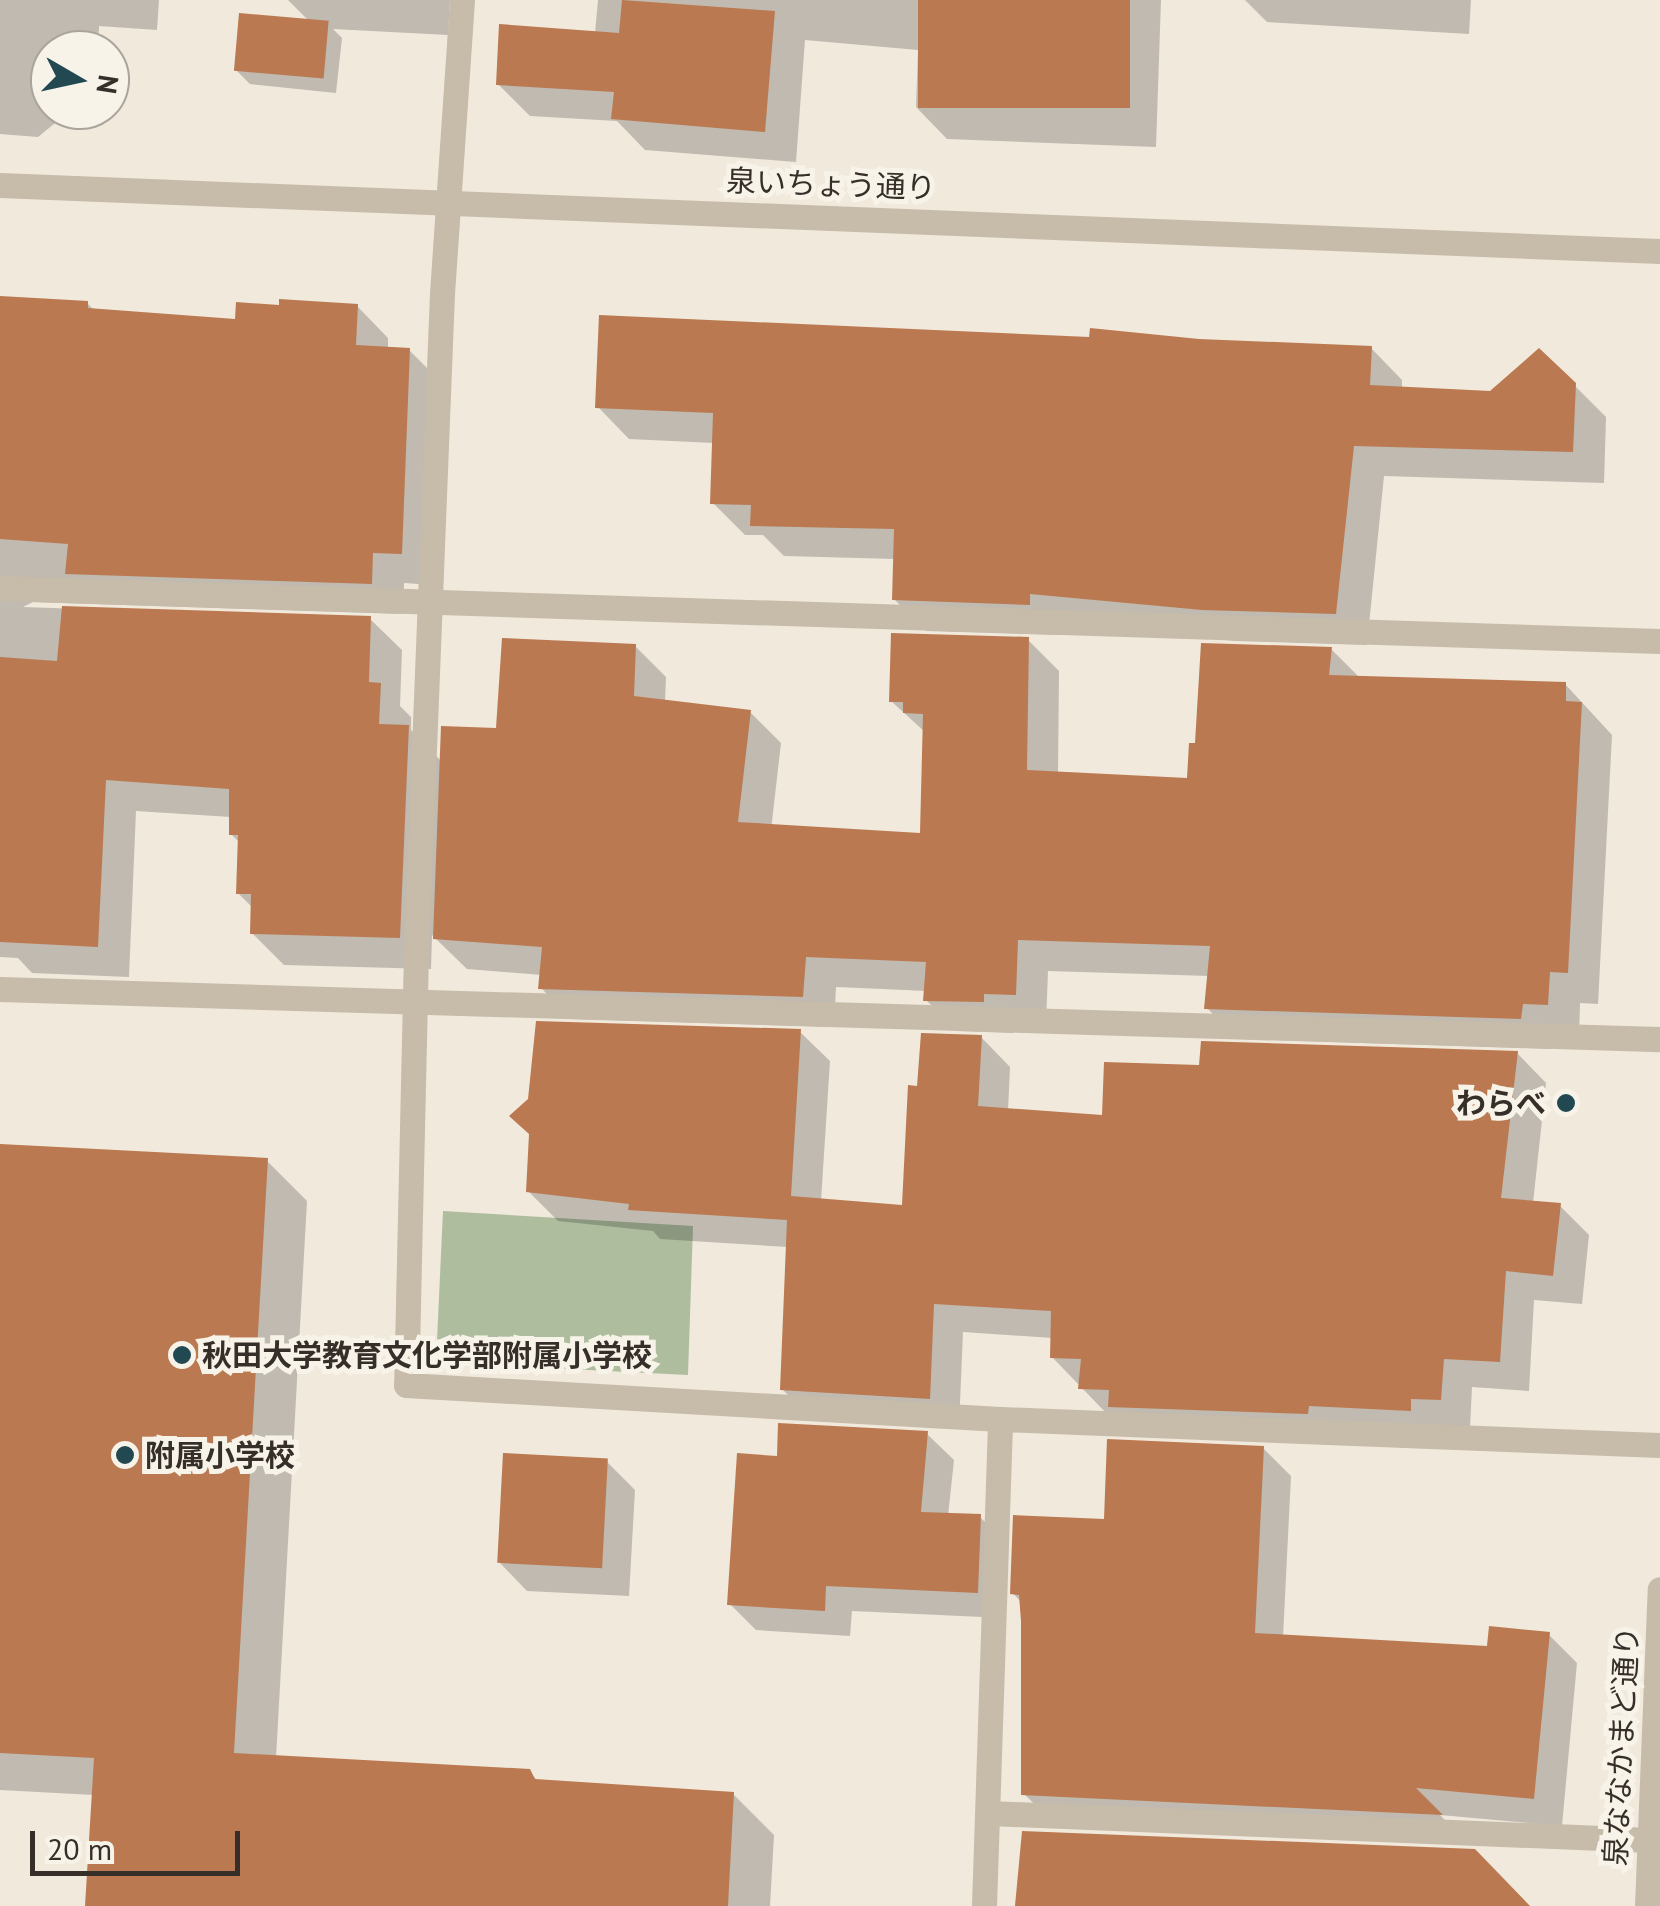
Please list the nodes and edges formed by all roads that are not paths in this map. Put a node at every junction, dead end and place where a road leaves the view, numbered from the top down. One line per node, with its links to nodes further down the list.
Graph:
1 (462, 0): 3 (street)
2 (0, 186): 3 (street, 泉いちょう通り)
3 (450, 202): 4 (street, 泉いちょう通り); 6 (street)
4 (1660, 251)
5 (0, 588): 6 (street)
6 (432, 600): 7 (street); 9 (street)
7 (1660, 640)
8 (0, 989): 9 (street)
9 (416, 1003): 10 (street); 11 (street)
10 (1660, 1039)
11 (1000, 1419): 12 (street); 15 (street)
12 (1660, 1445)
13 (1660, 1589): 14 (street, 泉ななかまど通り)
14 (1659, 1644): 16 (street, 泉ななかまど通り)
15 (988, 1813): 16 (street); 17 (street)
16 (1649, 1840): 18 (street, 泉ななかまど通り)
17 (984, 1906)
18 (1646, 1906)

